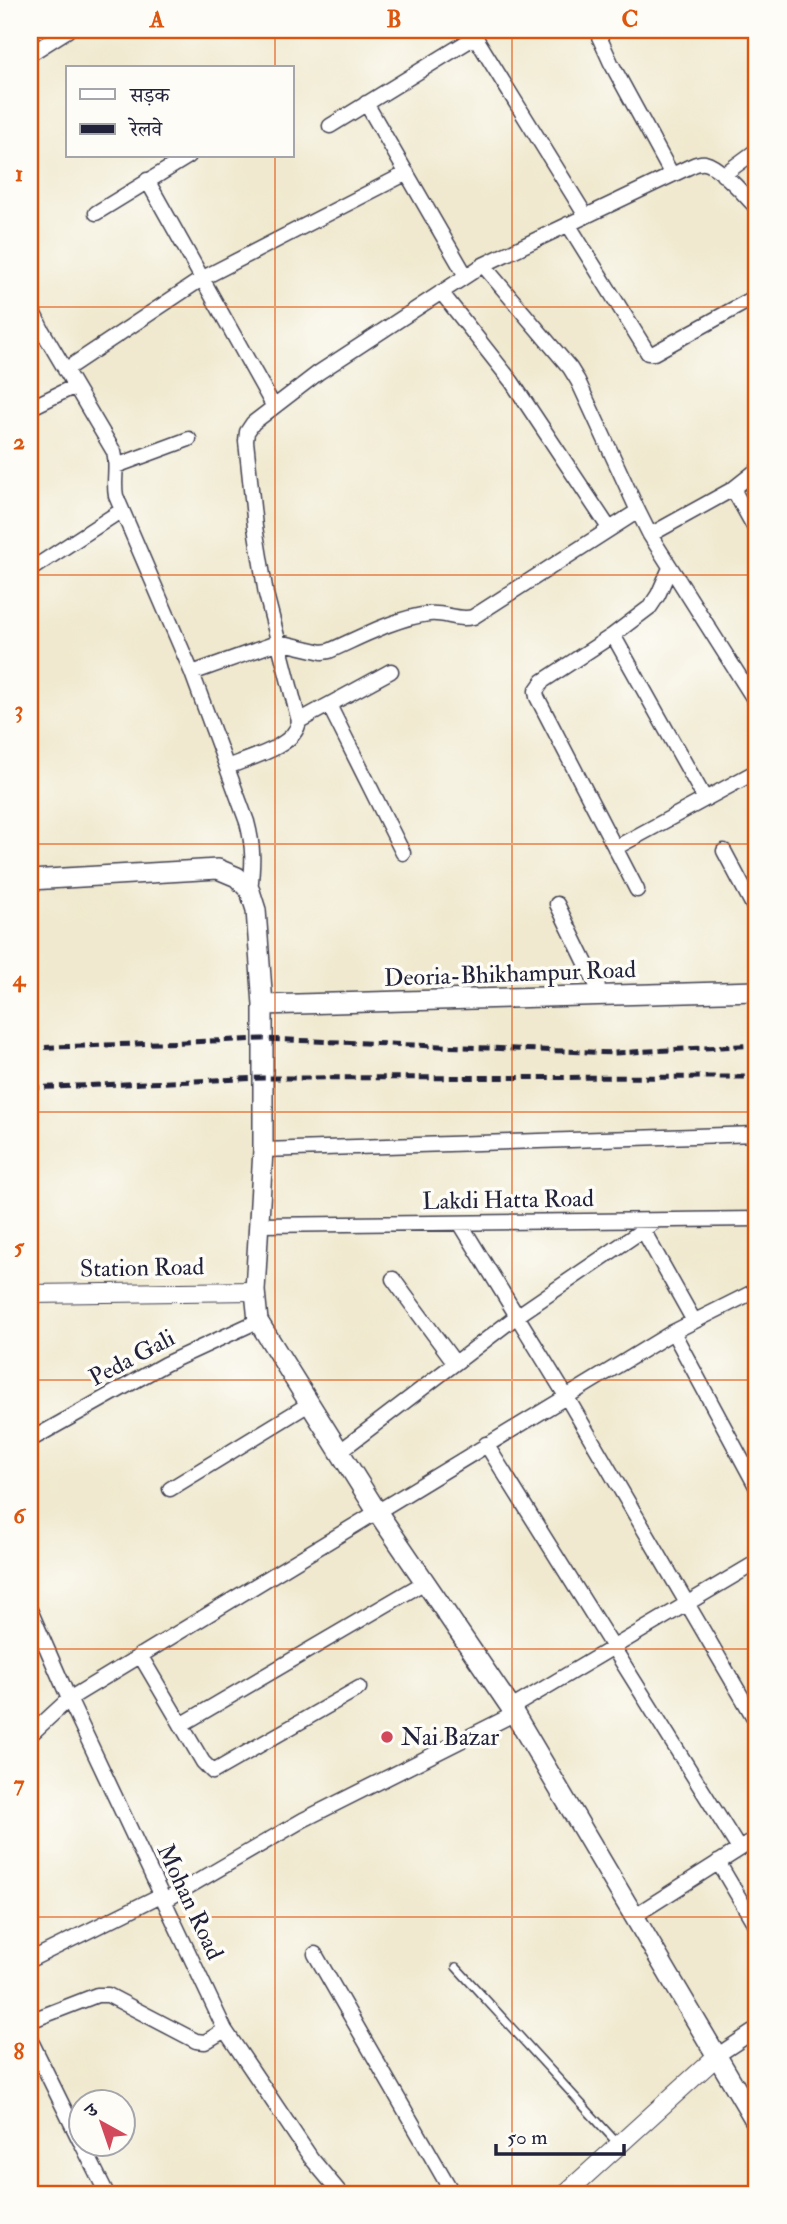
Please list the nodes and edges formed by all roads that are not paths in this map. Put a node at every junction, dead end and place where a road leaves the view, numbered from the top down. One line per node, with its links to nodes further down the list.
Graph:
1 (68, 30): 4 (street)
2 (596, 30): 10 (street)
3 (473, 33): 5 (street); 15 (street)
4 (30, 54)
5 (366, 103): 6 (street); 9 (street)
6 (330, 126)
7 (757, 150): 11 (street)
8 (186, 158): 12 (street)
9 (407, 173): 18 (street); 19 (street)
10 (672, 175): 11 (street); 15 (street)
11 (723, 175): 13 (street)
12 (147, 180): 14 (street); 19 (street)
13 (757, 208)
14 (96, 213)
15 (586, 216): 16 (street)
16 (568, 224): 17 (street); 21 (street)
17 (483, 265): 18 (street); 32 (street)
18 (466, 276): 20 (street)
19 (203, 278): 23 (street); 25 (street)
20 (440, 292): 25 (street); 33 (street)
21 (757, 296)
22 (30, 306): 23 (street)
23 (65, 370): 24 (street)
24 (75, 386): 26 (street); 28 (street)
25 (274, 407): 39 (street)
26 (30, 408)
27 (189, 439): 28 (street)
28 (116, 466): 31 (street)
29 (757, 470): 30 (street)
30 (733, 489): 34 (street); 35 (street)
31 (122, 510): 37 (street); 41 (street)
32 (638, 511): 33 (street); 35 (street)
33 (610, 528): 39 (street)
34 (757, 532)
35 (650, 535): 36 (street)
36 (670, 568): 38 (street); 42 (street)
37 (30, 570)
38 (613, 635): 47 (street); 48 (street)
39 (279, 642): 41 (street); 44 (street)
40 (391, 671): 43 (street)
41 (192, 673): 45 (street)
42 (757, 704)
43 (329, 705): 44 (street); 50 (street)
44 (299, 721): 45 (street)
45 (227, 767): 53 (street)
46 (757, 771): 47 (street)
47 (705, 799): 48 (street)
48 (615, 848): 52 (street)
49 (724, 851): 55 (street)
50 (403, 853)
51 (30, 880): 53 (main road)
52 (637, 890)
53 (250, 891): 58 (main road)
54 (557, 904): 57 (street)
55 (757, 913)
56 (757, 991): 57 (main road, Deoria-Bhikhampur Road)
57 (602, 996): 58 (main road, Deoria-Bhikhampur Road)
58 (263, 1005): 60 (main road)
59 (757, 1134): 60 (street)
60 (263, 1150): 64 (main road)
61 (757, 1219): 62 (street, Lakdi Hatta Road)
62 (656, 1221): 63 (street, Lakdi Hatta Road); 65 (street)
63 (460, 1223): 64 (street, Lakdi Hatta Road); 70 (street)
64 (260, 1225): 68 (main road)
65 (643, 1230): 70 (street); 72 (street)
66 (393, 1279): 74 (street)
67 (757, 1290): 72 (street)
68 (255, 1291): 69 (street, Station Road); 71 (main road)
69 (30, 1294)
70 (517, 1316): 74 (street); 75 (street)
71 (258, 1321): 76 (main road); 77 (street, Peda Gali)
72 (694, 1321): 73 (street)
73 (673, 1332): 75 (street); 80 (street)
74 (455, 1363): 79 (street)
75 (566, 1396): 78 (street); 85 (street)
76 (309, 1404): 79 (main road); 81 (street)
77 (30, 1440)
78 (486, 1444): 82 (street); 87 (street)
79 (339, 1452): 82 (main road)
80 (757, 1488)
81 (170, 1489)
82 (376, 1510): 84 (main road); 88 (street)
83 (757, 1562): 85 (street)
84 (425, 1583): 91 (main road); 93 (street)
85 (686, 1603): 87 (street); 92 (street)
86 (30, 1610): 90 (street, Mohan Road)
87 (612, 1647): 91 (street); 96 (street)
88 (141, 1655): 90 (street); 93 (street)
89 (359, 1688): 93 (street)
90 (69, 1699): 94 (street); 98 (street, Mohan Road)
91 (513, 1711): 98 (street); 99 (main road)
92 (757, 1723)
93 (181, 1724)
94 (30, 1735)
95 (757, 1838): 96 (street)
96 (739, 1849): 97 (street)
97 (718, 1862): 99 (street); 100 (street)
98 (163, 1898): 102 (street); 106 (street, Mohan Road)
99 (634, 1916): 108 (main road)
100 (757, 1928)
101 (315, 1954): 115 (street)
102 (30, 1960)
103 (456, 1968): 111 (lane)
104 (30, 2021): 106 (street)
105 (757, 2029): 108 (street)
106 (225, 2030): 114 (street, Mohan Road)
107 (30, 2039): 109 (street)
108 (718, 2055): 110 (main road); 111 (street)
109 (66, 2112)
110 (757, 2124)
111 (619, 2145): 116 (street)
112 (89, 2158): 113 (street)
113 (107, 2194)
114 (341, 2194)
115 (453, 2194)
116 (565, 2194)

